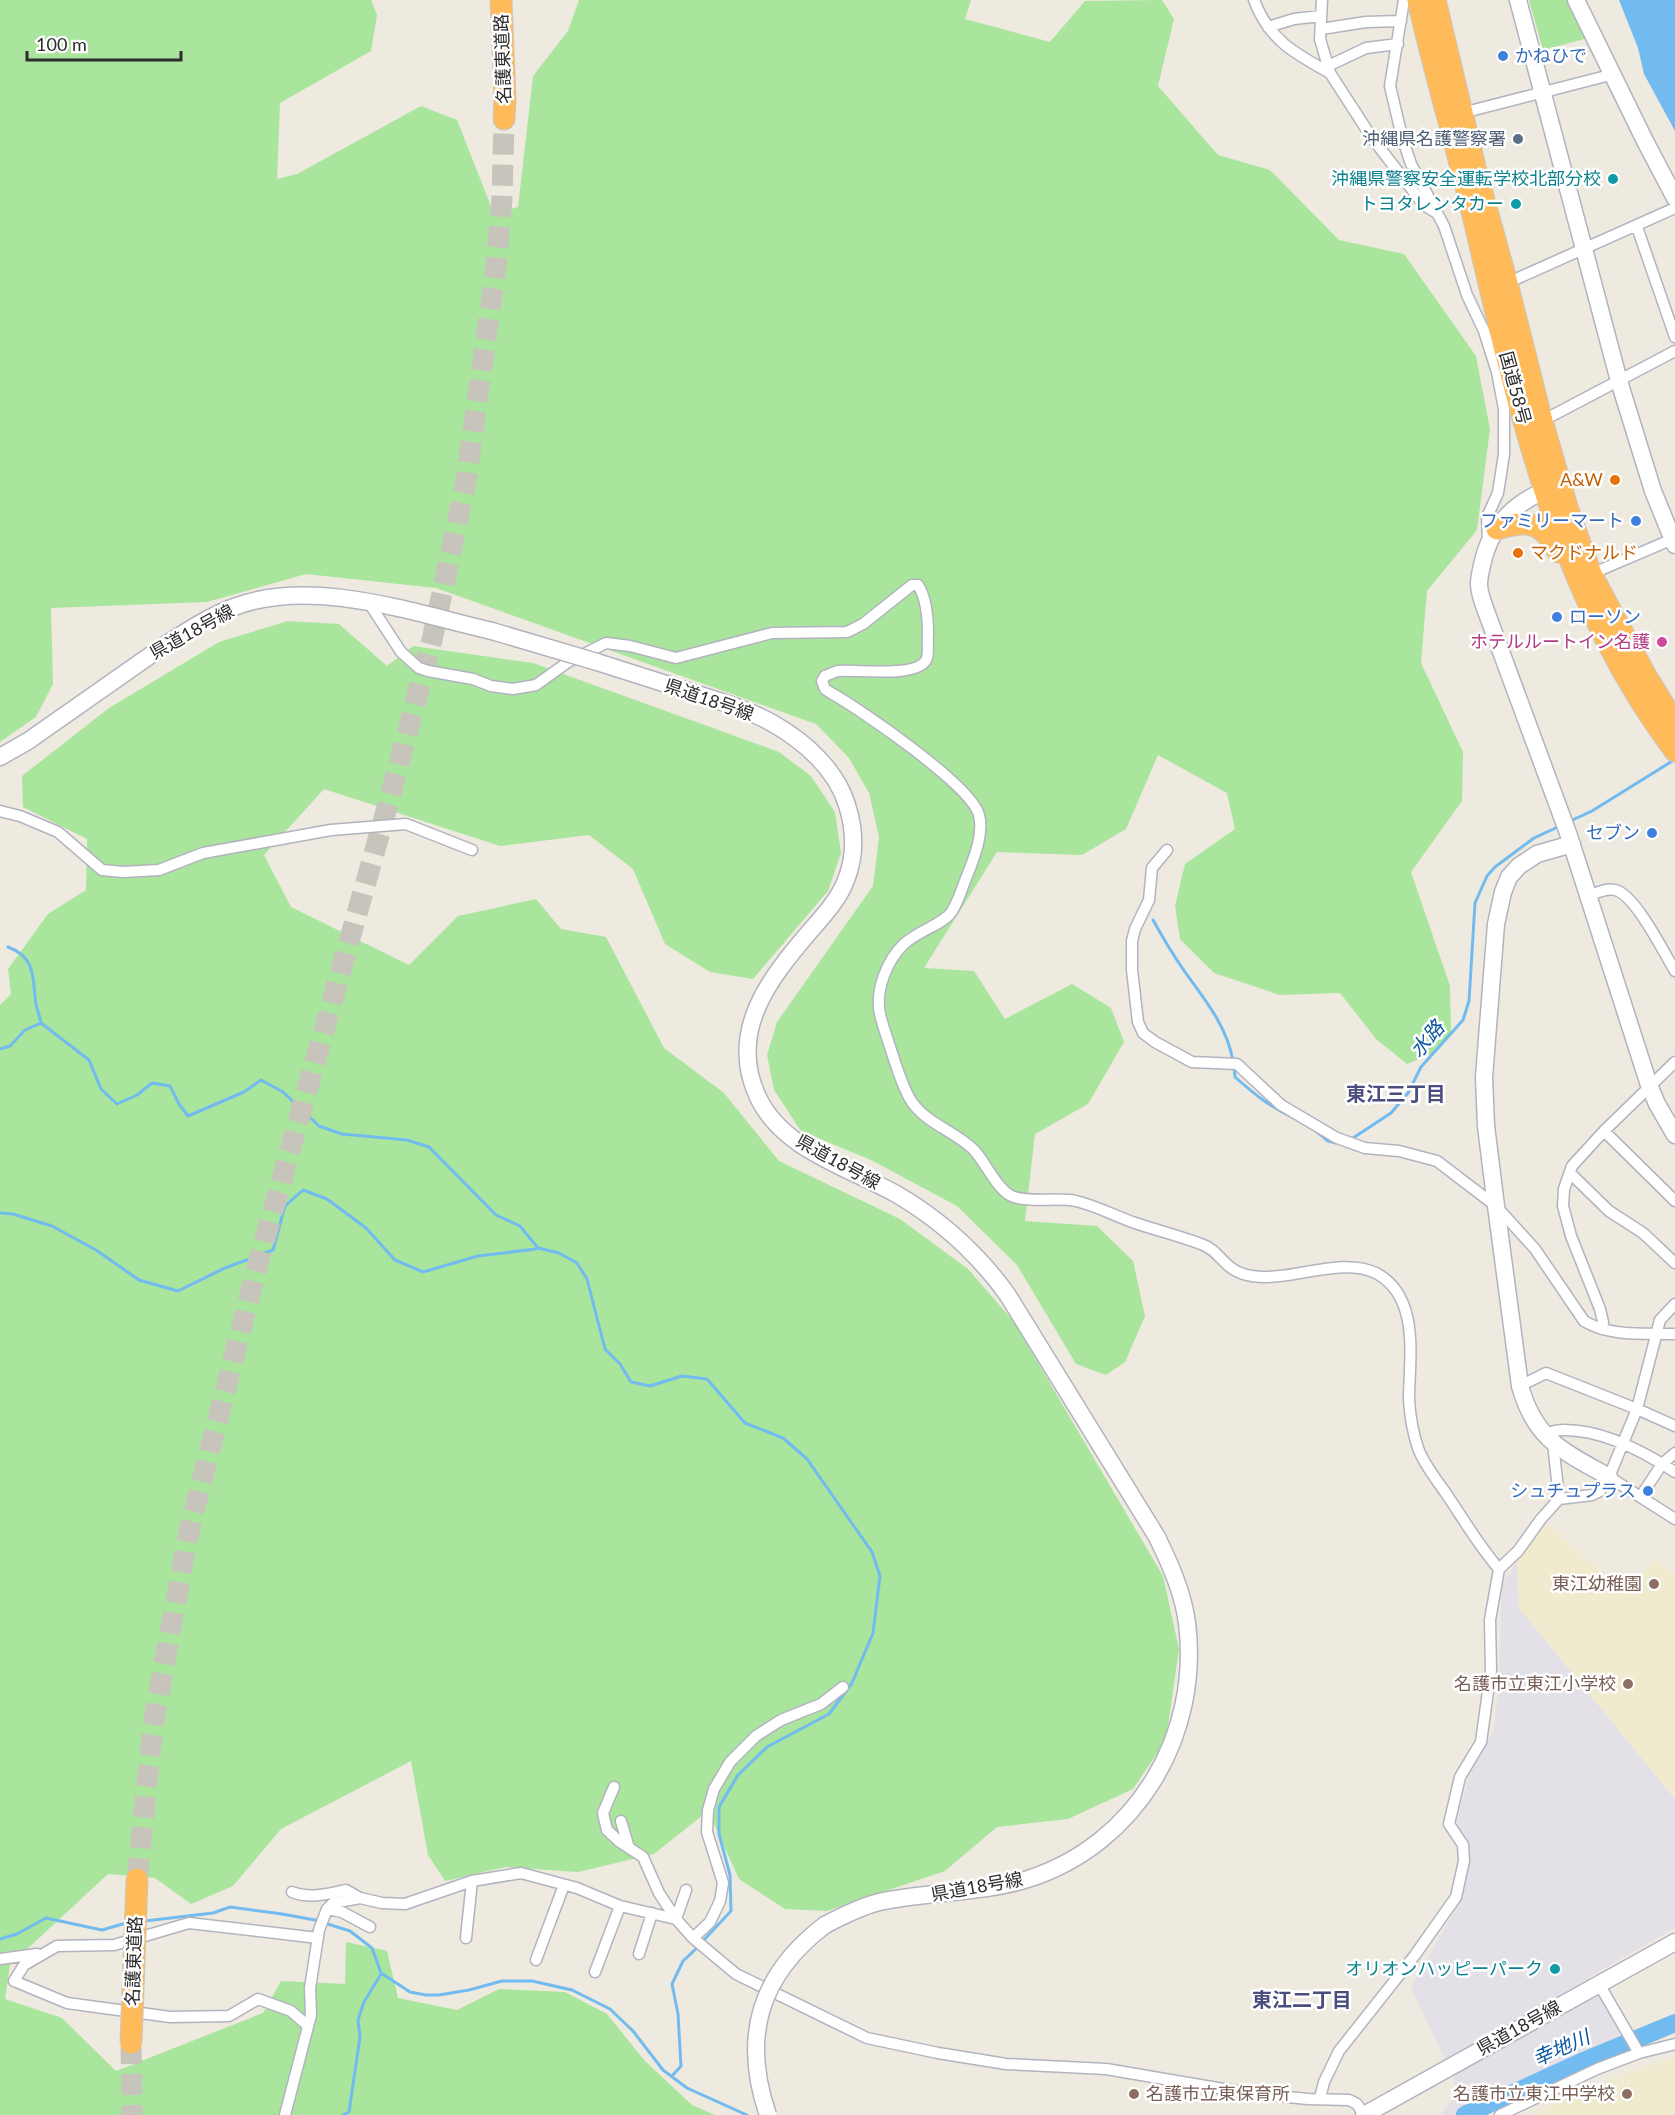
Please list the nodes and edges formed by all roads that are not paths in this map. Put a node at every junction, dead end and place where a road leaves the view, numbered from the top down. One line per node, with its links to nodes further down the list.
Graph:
1 (1254, 0): 11 (street)
2 (1322, 0): 9 (street)
3 (1404, 0): 10 (street)
4 (1418, 0): 31 (highway, 国道58号)
5 (1435, 0): 18 (highway, 国道58号)
6 (1518, 0): 16 (main road)
7 (1576, 0): 15 (main road)
8 (504, 1): 17 (highway)
9 (1321, 16): 11 (street); 12 (street)
10 (1401, 21): 12 (street); 13 (street)
11 (1268, 27): 14 (street)
12 (1321, 29): 14 (street)
13 (1398, 44): 14 (street); 19 (street)
14 (1329, 70): 20 (street)
15 (1614, 74): 16 (street); 21 (main road)
16 (1543, 93): 18 (street); 25 (main road)
17 (505, 109)
18 (1462, 113): 26 (highway, 国道58号)
19 (1404, 143): 20 (street); 23 (street)
20 (1385, 154): 23 (street)
21 (1675, 198)
22 (1675, 208): 24 (street)
23 (1438, 214): 32 (street)
24 (1637, 227): 25 (street); 27 (street)
25 (1583, 250): 26 (street); 29 (main road)
26 (1507, 283): 30 (highway, 国道58号)
27 (1675, 338)
28 (1675, 351): 29 (street)
29 (1618, 381): 30 (street); 33 (main road)
30 (1542, 421): 31 (highway, 国道58号)
31 (1552, 487): 32 (main road); 34 (highway, 国道58号)
32 (1493, 536): 34 (highway); 40 (main road)
33 (1674, 541): 34 (street)
34 (1584, 578): 36 (highway, 国道58号); 37 (highway, 国道58号)
35 (369, 603): 38 (main road, 県道18号線); 69 (street); 102 (main road, 県道18号線, bridge)
36 (1675, 723)
37 (1674, 749)
38 (0, 757)
39 (0, 811): 41 (street)
40 (1570, 838): 43 (main road); 51 (main road)
41 (472, 850)
42 (1167, 850): 51 (street)
43 (1588, 896): 44 (street); 46 (main road)
44 (1675, 971)
45 (1675, 1062): 46 (street)
46 (1649, 1085): 47 (street); 48 (main road)
47 (1604, 1131): 49 (street); 50 (street)
48 (1675, 1135)
49 (1570, 1173): 52 (street); 54 (street)
50 (1675, 1201)
51 (1496, 1206): 54 (street); 57 (main road)
52 (1675, 1263)
53 (1675, 1304): 55 (street)
54 (1602, 1329): 55 (street)
55 (1656, 1333): 56 (street); 58 (street)
56 (1675, 1334)
57 (1520, 1386): 58 (street); 60 (main road)
58 (1638, 1408): 59 (street); 61 (street)
59 (1675, 1426)
60 (1548, 1438): 61 (street); 65 (main road); 67 (street)
61 (1623, 1443): 63 (street); 65 (street)
62 (1675, 1453): 63 (street)
63 (1662, 1464): 64 (street); 66 (street)
64 (1675, 1472)
65 (1609, 1477): 66 (street); 67 (street)
66 (1641, 1496): 68 (street)
67 (1559, 1499): 69 (street)
68 (1675, 1519)
69 (1499, 1569): 99 (street)
70 (843, 1687): 87 (street)
71 (614, 1787): 73 (street)
72 (621, 1821): 73 (street)
73 (629, 1848): 83 (street)
74 (137, 1879): 96 (highway, 名護東道路, bridge)
75 (472, 1881): 76 (street); 79 (street); 86 (street)
76 (564, 1885): 80 (street); 92 (street)
77 (686, 1890): 83 (street)
78 (292, 1892): 79 (street)
79 (360, 1898): 81 (street)
80 (620, 1906): 82 (street); 93 (street)
81 (325, 1911): 84 (street); 85 (street)
82 (652, 1913): 83 (street); 90 (street)
83 (676, 1919): 87 (street)
84 (370, 1927)
85 (319, 1934): 89 (street); 95 (street)
86 (466, 1938)
87 (694, 1939): 99 (street)
88 (1675, 1942): 94 (main road, 県道18号線)
89 (43, 1954): 91 (street); 95 (street)
90 (639, 1954)
91 (0, 1959)
92 (536, 1960)
93 (596, 1972)
94 (1599, 1984): 98 (street); 103 (main road, 県道18号線)
95 (308, 2026): 101 (street)
96 (131, 2043)
97 (1675, 2043): 98 (street)
98 (1637, 2050): 100 (street)
99 (1320, 2098): 103 (street)
100 (1505, 2114)
101 (285, 2115)
102 (768, 2115)
103 (1364, 2115)

